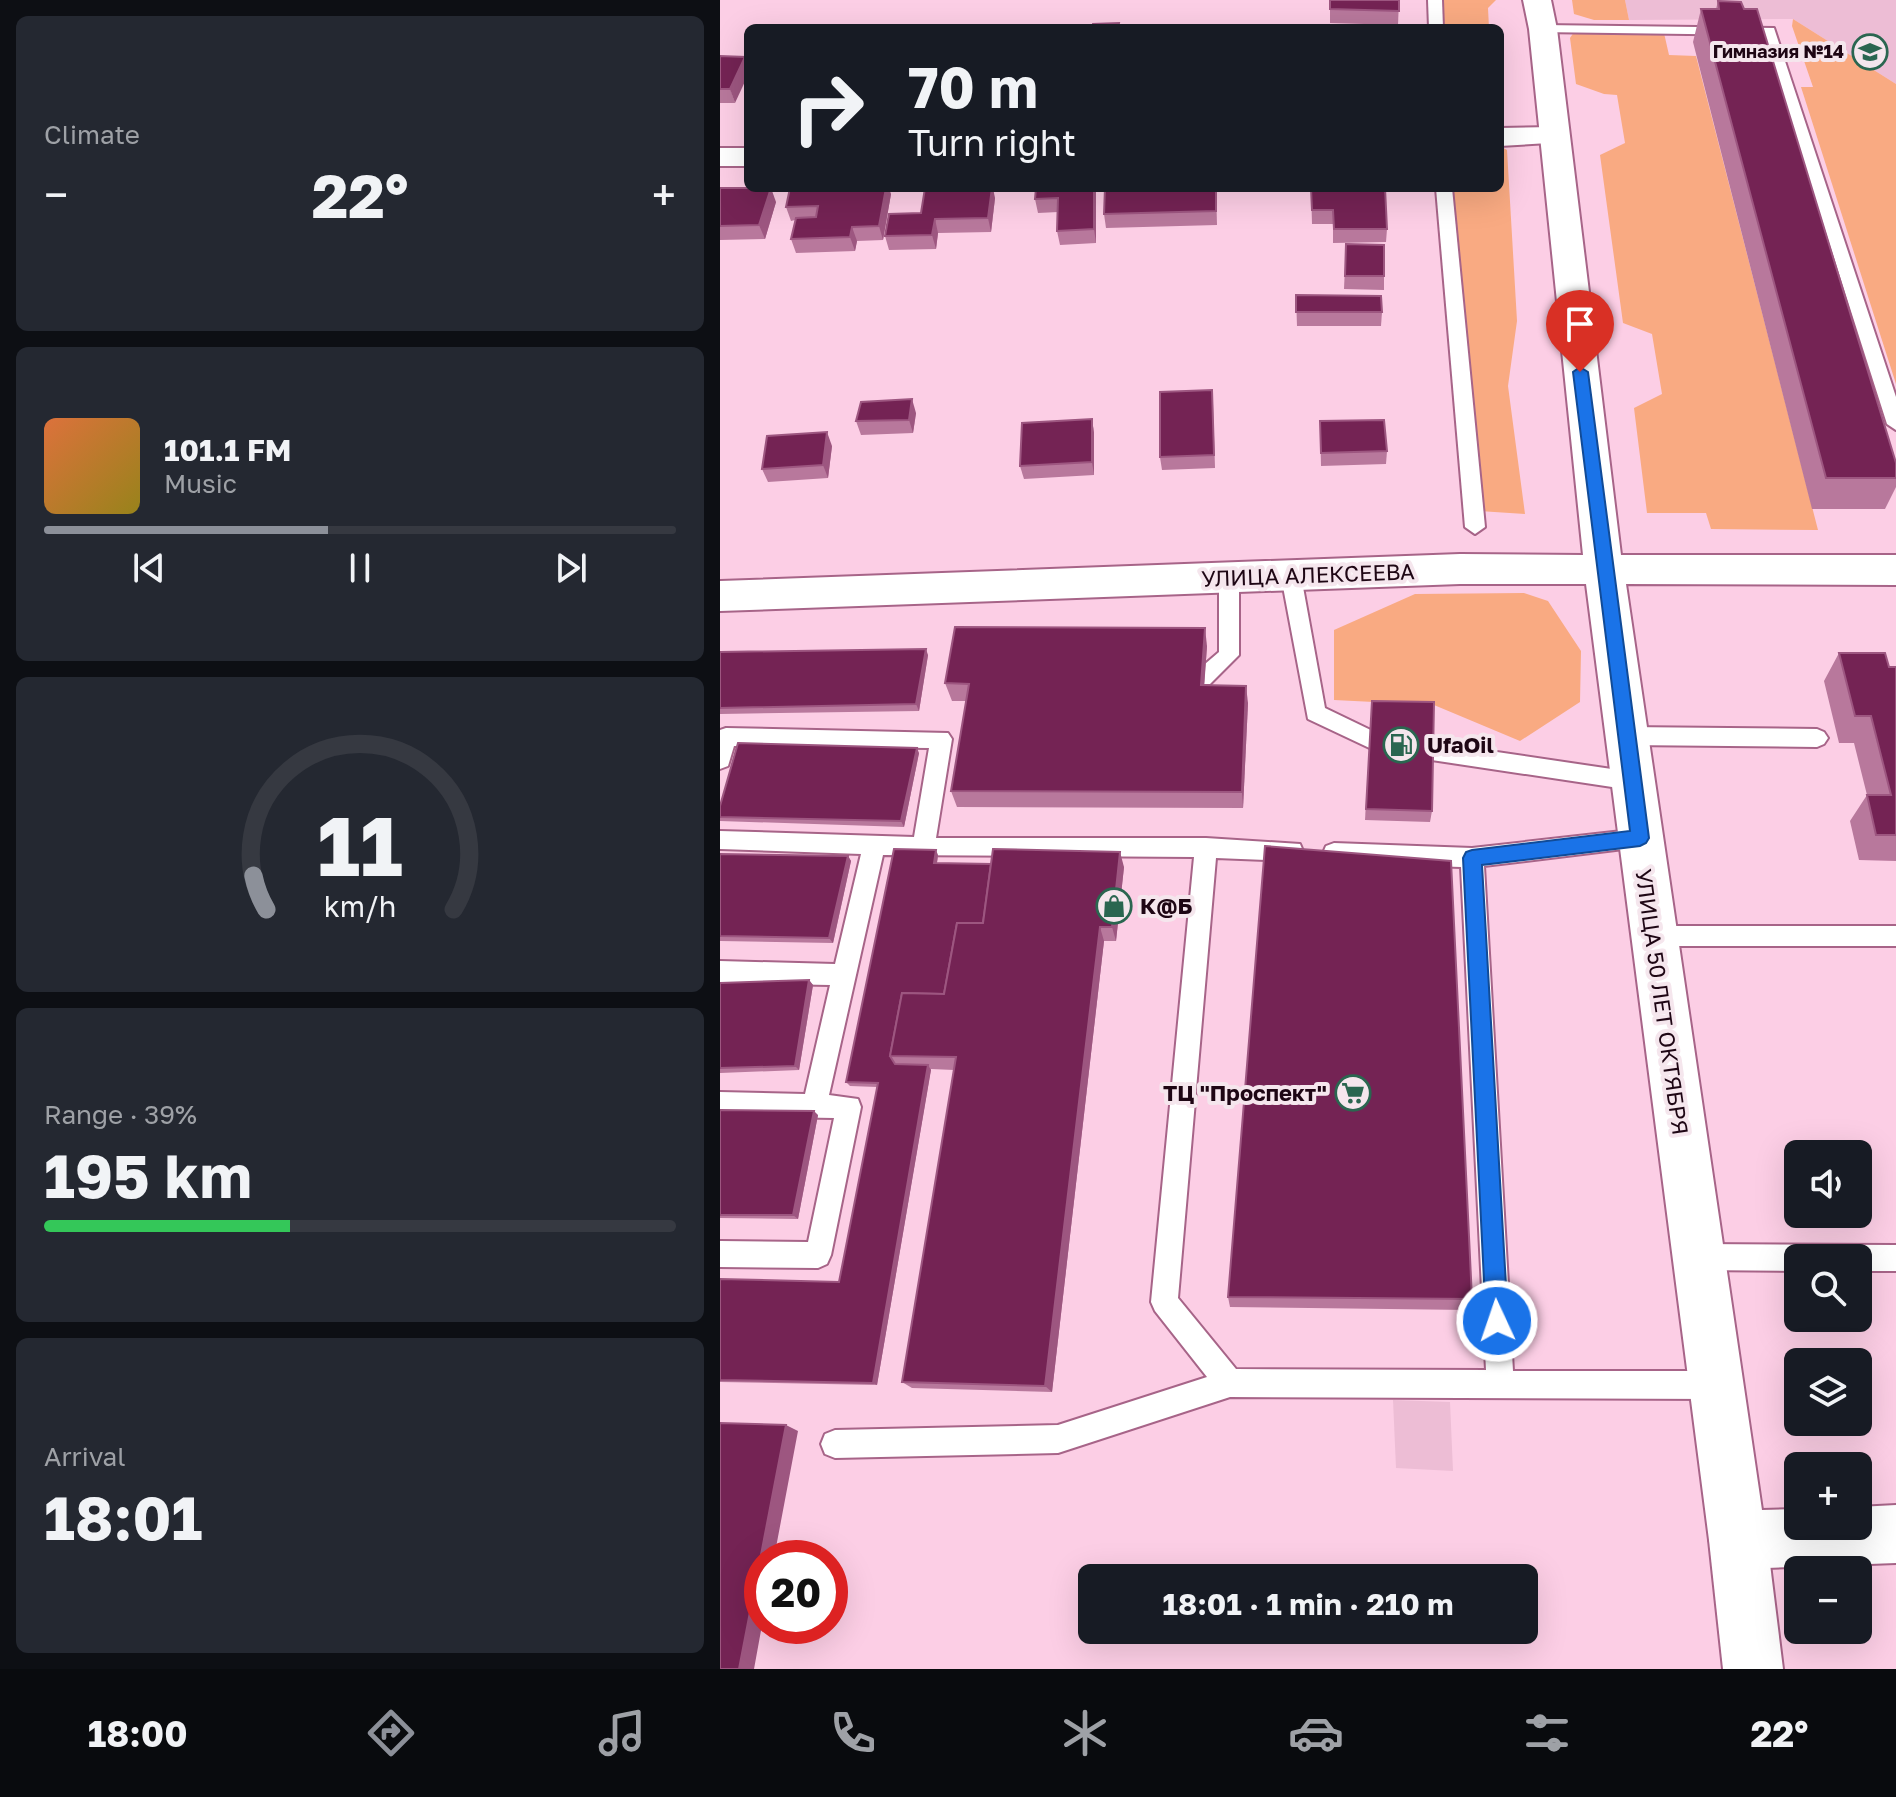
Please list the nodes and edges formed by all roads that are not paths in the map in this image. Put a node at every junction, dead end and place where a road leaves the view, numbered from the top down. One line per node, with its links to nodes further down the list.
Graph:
1 (1435, 0): 3 (lane)
2 (1540, 14): 4 (main road, УЛИЦА 50 ЛЕТ ОКТЯБРЯ); 9 (lane)
3 (1436, 24)
4 (1554, 136): 5 (main road); 11 (main road, УЛИЦА 50 ЛЕТ ОКТЯБРЯ)
5 (1504, 137)
6 (720, 157): 7 (main road)
7 (744, 157)
8 (1444, 192): 10 (lane)
9 (1896, 424)
10 (1475, 527)
11 (1604, 570): 12 (main road, УЛИЦА АЛЕКСЕЕВА); 13 (main road, УЛИЦА АЛЕКСЕЕВА); 18 (main road, УЛИЦА 50 ЛЕТ ОКТЯБРЯ)
12 (1896, 570)
13 (1291, 576): 14 (main road, УЛИЦА АЛЕКСЕЕВА); 18 (lane)
14 (1229, 578): 15 (main road, УЛИЦА АЛЕКСЕЕВА); 16 (lane)
15 (720, 596)
16 (1158, 678)
17 (1817, 738): 18 (lane)
18 (1629, 759): 20 (main road, УЛИЦА 50 ЛЕТ ОКТЯБРЯ)
19 (720, 760): 23 (lane)
20 (1640, 838): 25 (lane); 26 (main road, УЛИЦА 50 ЛЕТ ОКТЯБРЯ)
21 (720, 840): 22 (lane)
22 (874, 845): 23 (lane); 29 (lane)
23 (923, 847): 24 (lane)
24 (1206, 848): 25 (lane); 35 (lane)
25 (1472, 858): 36 (lane)
26 (1653, 936): 27 (lane); 33 (main road, УЛИЦА 50 ЛЕТ ОКТЯБРЯ)
27 (1896, 936)
28 (720, 972): 29 (lane)
29 (844, 975): 31 (lane)
30 (720, 1104): 31 (lane)
31 (814, 1106): 32 (lane)
32 (720, 1254)
33 (1697, 1257): 34 (lane); 37 (main road, УЛИЦА 50 ЛЕТ ОКТЯБРЯ)
34 (1896, 1258)
35 (1230, 1383): 36 (lane); 38 (lane)
36 (1500, 1383): 37 (lane)
37 (1715, 1385): 40 (main road, УЛИЦА 50 ЛЕТ ОКТЯБРЯ)
38 (835, 1444)
39 (1896, 1534): 40 (main road)
40 (1738, 1540): 41 (main road, УЛИЦА 50 ЛЕТ ОКТЯБРЯ)
41 (1753, 1669)

